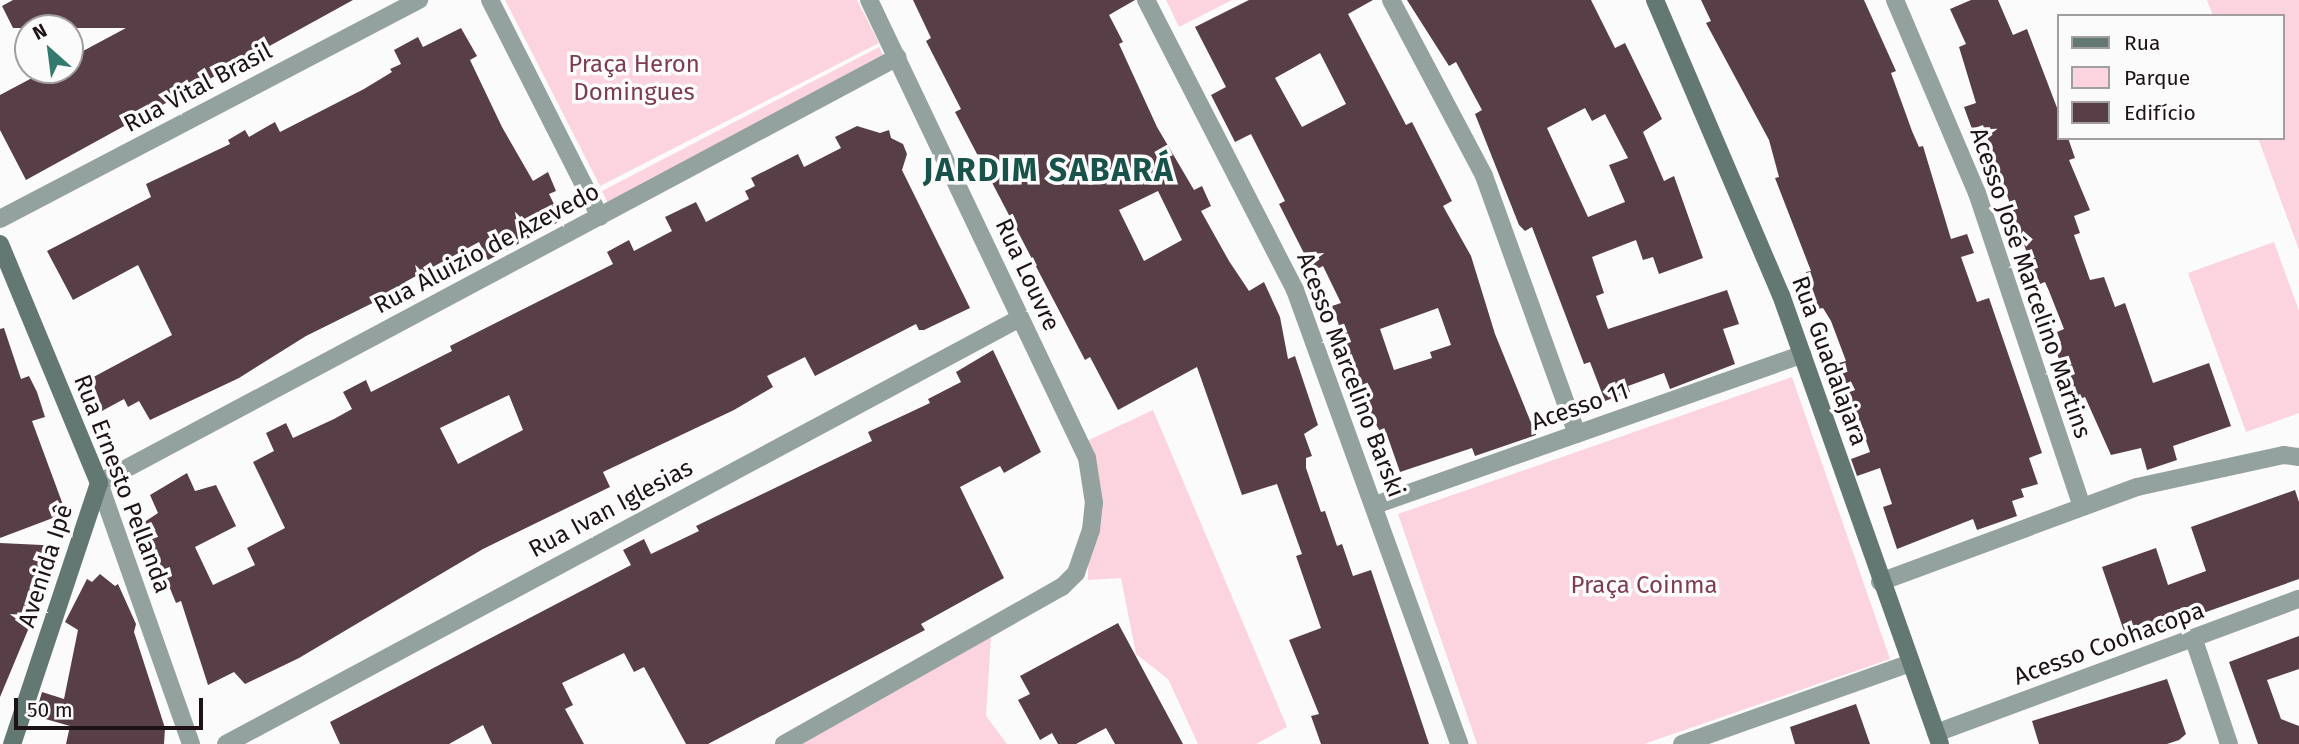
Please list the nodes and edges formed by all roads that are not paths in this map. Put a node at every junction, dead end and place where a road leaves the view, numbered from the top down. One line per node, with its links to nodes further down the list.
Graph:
1 (419, 0): 10 (street, Rua Vital Brasil)
2 (490, 0): 9 (street)
3 (869, 0): 8 (street, Rua Louvre)
4 (1146, 0): 17 (street, Acesso Marcelino Barski)
5 (1391, 0): 14 (street)
6 (1655, 0): 13 (main road, Rua Guadalajara)
7 (1895, 0): 18 (street, Acesso José Marcelino Martins)
8 (898, 57): 9 (street, Rua Aluizio de Azevedo); 12 (street, Rua Louvre)
9 (600, 217): 16 (street, Rua Aluizio de Azevedo)
10 (0, 219)
11 (0, 244): 16 (main road, Rua Ernesto Pellanda)
12 (1020, 318): 26 (street, Rua Ivan Iglesias); 27 (street, Rua Louvre)
13 (1802, 355): 14 (street, Acesso 11); 19 (main road, Rua Guadalajara)
14 (1577, 434): 17 (street, Acesso 11)
15 (2299, 457): 18 (street)
16 (99, 483): 24 (main road, Avenida Ipê); 25 (street, Rua Ernesto Pellanda)
17 (1375, 505): 28 (street, Acesso Marcelino Barski)
18 (2082, 507): 19 (street)
19 (1880, 582): 22 (main road, Rua Guadalajara)
20 (2299, 598): 21 (street, Acesso Coohacopa)
21 (2194, 640): 23 (street, Acesso Coohacopa); 30 (street)
22 (1911, 663): 23 (main road, Rua Guadalajara); 29 (street)
23 (1938, 739)
24 (12, 744)
25 (191, 744)
26 (226, 744)
27 (784, 744)
28 (1459, 744)
29 (1682, 744)
30 (2229, 744)

